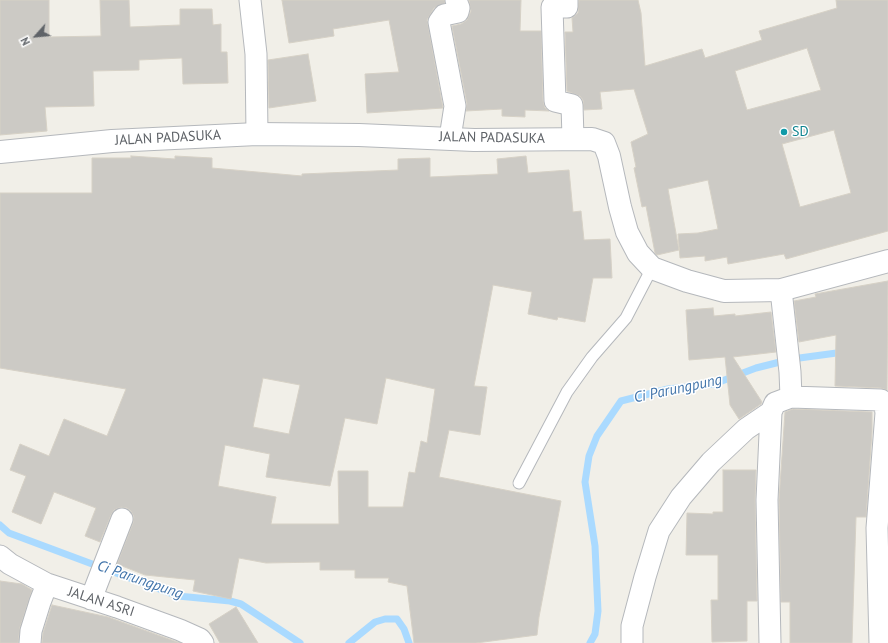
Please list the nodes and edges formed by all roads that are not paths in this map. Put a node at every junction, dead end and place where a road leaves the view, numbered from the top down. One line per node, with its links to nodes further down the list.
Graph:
1 (250, 0): 4 (street)
2 (456, 0): 5 (street)
3 (567, 0): 6 (street)
4 (257, 134): 5 (street, JALAN PADASUKA); 7 (street, JALAN PADASUKA)
5 (450, 138): 6 (street, JALAN PADASUKA)
6 (573, 138): 9 (street, JALAN PADASUKA)
7 (0, 152)
8 (888, 261): 10 (street, JALAN PADASUKA)
9 (652, 268): 10 (street, JALAN PADASUKA); 13 (lane)
10 (781, 290): 11 (street)
11 (791, 397): 12 (street); 22 (street)
12 (771, 412): 20 (street); 21 (street)
13 (519, 483)
14 (122, 519): 17 (street)
15 (0, 556): 16 (street, JALAN ASRI)
16 (47, 584): 17 (street, JALAN ASRI); 18 (street)
17 (91, 599): 19 (street, JALAN ASRI)
18 (30, 643)
19 (203, 643)
20 (632, 643)
21 (770, 643)
22 (880, 643)

